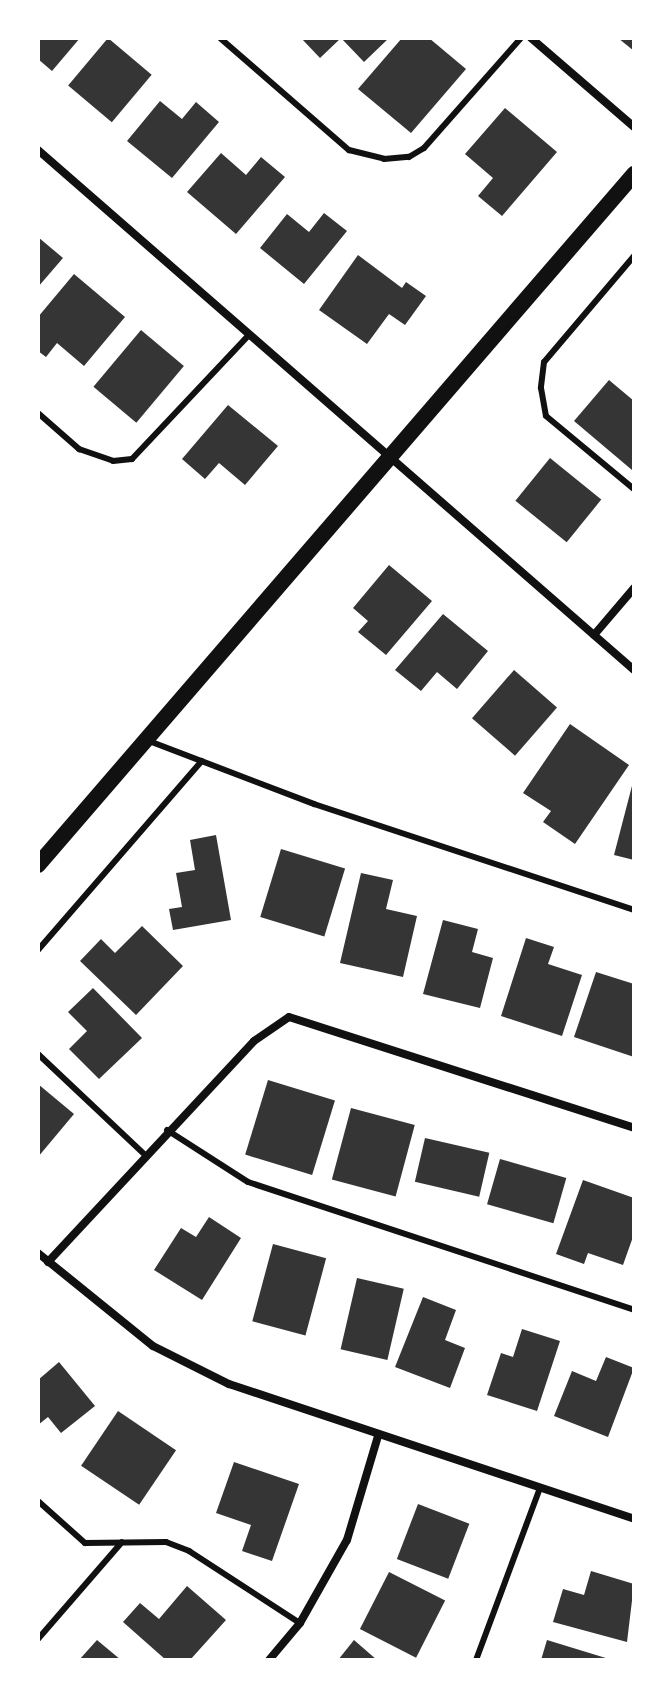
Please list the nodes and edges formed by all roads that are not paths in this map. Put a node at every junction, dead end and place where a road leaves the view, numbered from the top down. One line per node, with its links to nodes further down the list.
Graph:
1 (220, 38): 2 (lane)
2 (521, 38)
3 (531, 38): 4 (street)
4 (634, 127)
5 (38, 150): 8 (street)
6 (634, 174): 10 (main road)
7 (634, 256): 11 (lane)
8 (250, 334): 9 (lane); 10 (street)
9 (38, 413)
10 (392, 458): 13 (street); 15 (main road)
11 (634, 489)
12 (634, 588): 13 (street)
13 (594, 635): 14 (street)
14 (634, 670)
15 (146, 740): 16 (lane); 17 (main road)
16 (202, 761): 18 (lane); 19 (lane)
17 (38, 865)
18 (634, 910)
19 (38, 950)
20 (38, 1054): 23 (lane)
21 (634, 1128): 22 (street)
22 (167, 1130): 23 (street); 26 (lane)
23 (145, 1155): 25 (street)
24 (38, 1253): 25 (street)
25 (48, 1262): 27 (street)
26 (634, 1310)
27 (378, 1436): 28 (street); 32 (street)
28 (540, 1488): 30 (street); 35 (lane)
29 (38, 1501): 31 (lane)
30 (634, 1519)
31 (122, 1542): 32 (lane); 33 (lane)
32 (300, 1623): 34 (street)
33 (38, 1639)
34 (269, 1660)
35 (476, 1660)

